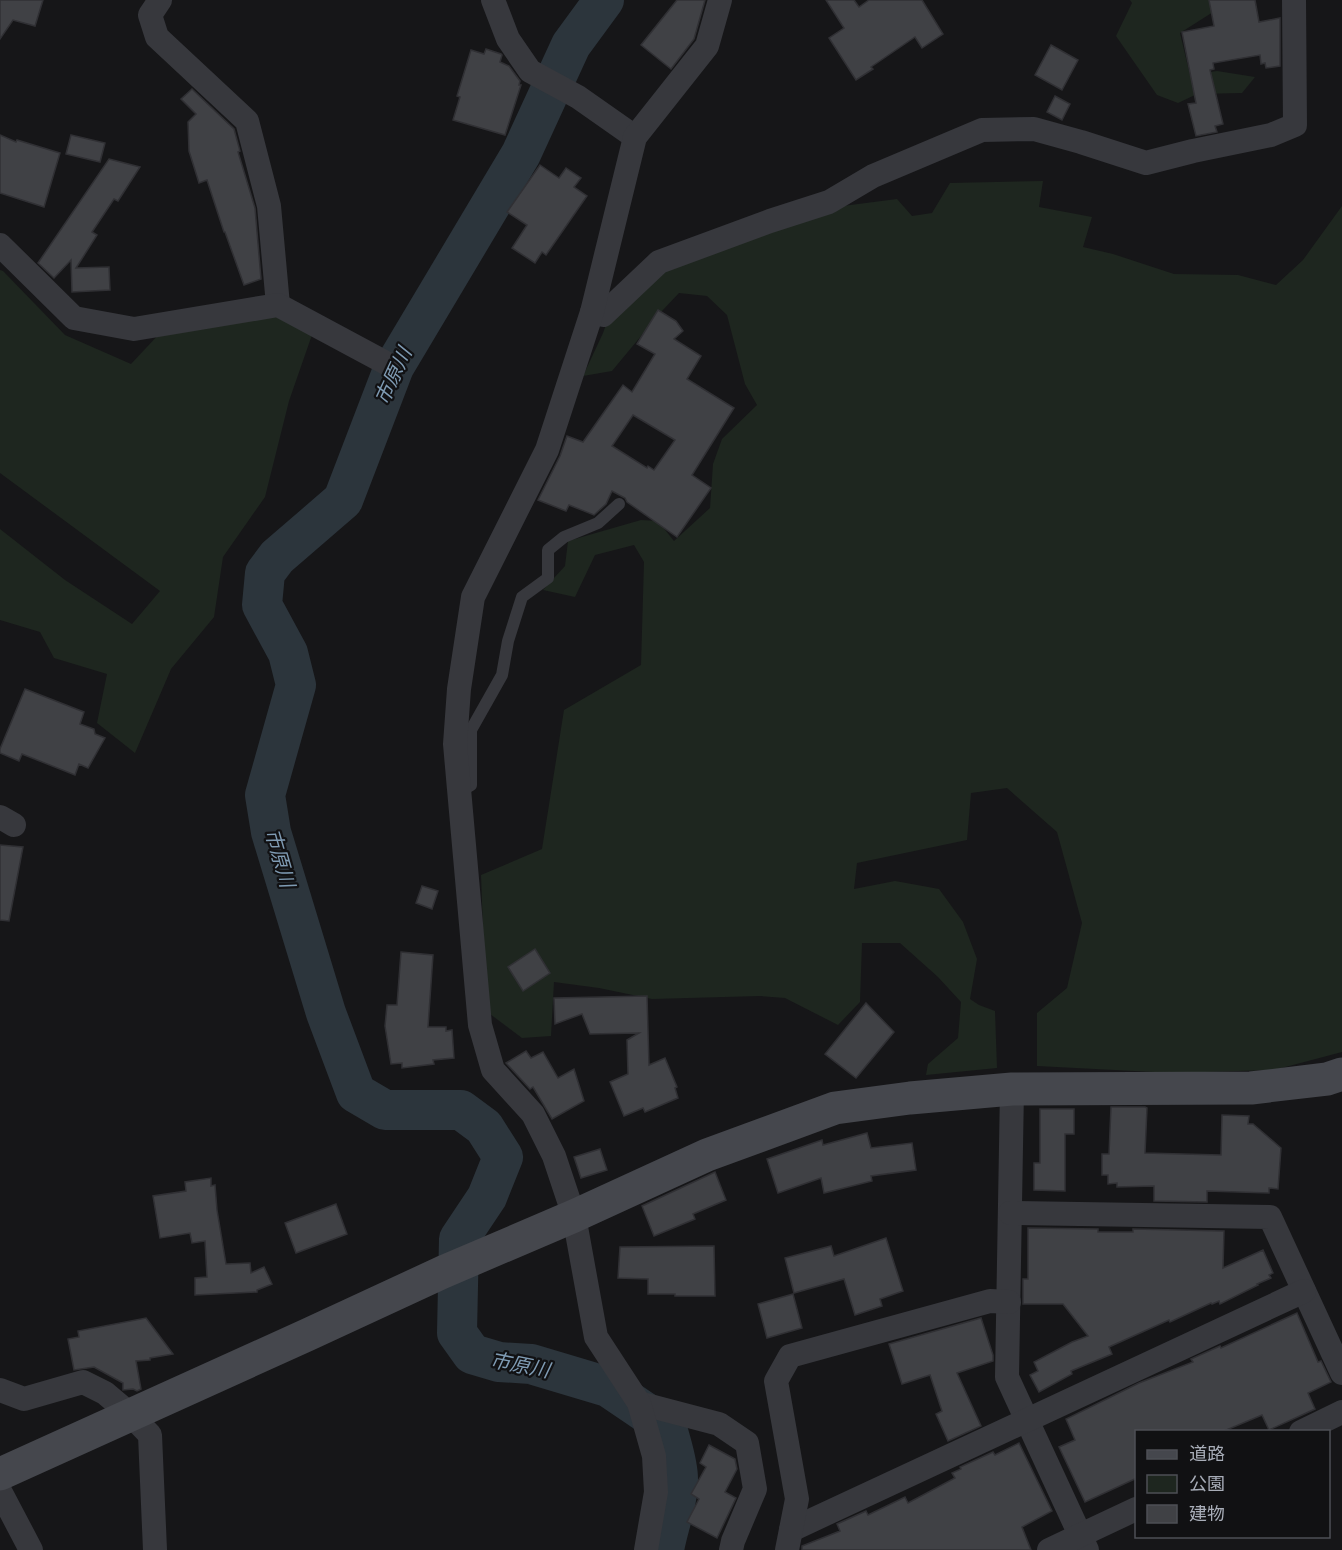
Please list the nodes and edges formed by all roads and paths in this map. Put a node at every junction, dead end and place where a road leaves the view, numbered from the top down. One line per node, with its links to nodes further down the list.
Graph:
1 (160, 0): 7 (street)
2 (494, 0): 5 (street)
3 (720, 0): 5 (street)
4 (1294, 0): 8 (street)
5 (634, 137): 8 (street)
6 (0, 245): 7 (street)
7 (278, 305): 9 (street)
8 (592, 312): 11 (street)
9 (386, 363)
10 (619, 504): 11 (lane)
11 (459, 792): 15 (street)
12 (1342, 1074): 13 (street)
13 (1012, 1089): 14 (street); 15 (street)
14 (1010, 1213): 16 (street); 17 (street)
15 (574, 1216): 20 (street); 22 (street)
16 (1304, 1291): 18 (street); 23 (street)
17 (1009, 1302): 23 (street); 28 (street)
18 (1342, 1373)
19 (0, 1390): 22 (street)
20 (639, 1403): 32 (street); 33 (street)
21 (1342, 1412): 24 (street)
22 (131, 1415): 25 (street); 31 (street)
23 (1027, 1421): 28 (street); 29 (street)
24 (1303, 1430)
25 (0, 1474)
26 (0, 1491): 30 (street)
27 (1135, 1510): 29 (street)
28 (789, 1540)
29 (1084, 1543): 34 (street)
30 (31, 1550)
31 (155, 1550)
32 (646, 1550)
33 (732, 1550)
34 (1049, 1550)

